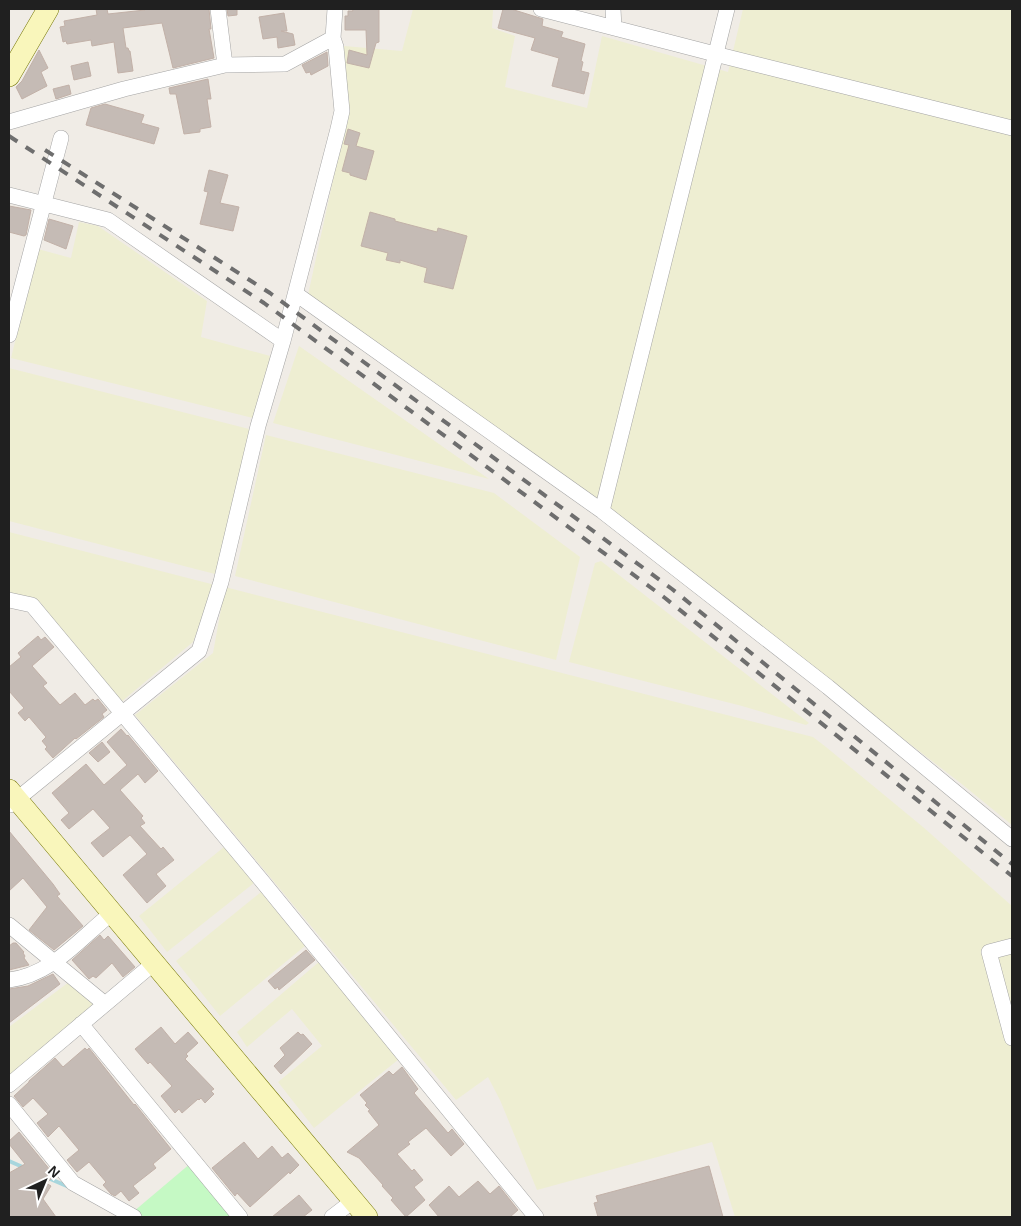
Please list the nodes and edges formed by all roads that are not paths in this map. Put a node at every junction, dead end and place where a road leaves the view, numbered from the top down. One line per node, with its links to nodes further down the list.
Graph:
1 (48, 9): 11 (street)
2 (218, 9): 10 (street)
3 (335, 9): 8 (street)
4 (541, 9): 7 (street)
5 (613, 9): 7 (street)
6 (727, 9): 9 (street)
7 (614, 28): 9 (street)
8 (333, 38): 10 (street); 17 (street)
9 (715, 54): 13 (street); 20 (street)
10 (225, 65): 12 (street)
11 (9, 76)
12 (9, 122)
13 (1012, 128)
14 (61, 138): 16 (street)
15 (9, 194): 16 (street)
16 (43, 204): 18 (street); 19 (street)
17 (296, 294): 19 (street); 20 (street)
18 (9, 335)
19 (283, 342): 22 (street)
20 (602, 511): 24 (street)
21 (9, 600): 22 (street)
22 (123, 714): 23 (street); 37 (street)
23 (11, 799): 25 (street)
24 (1012, 839)
25 (112, 913): 28 (street); 29 (street)
26 (9, 925): 28 (street)
27 (1012, 946): 33 (street)
28 (54, 963): 30 (street); 31 (street)
29 (154, 964): 31 (street); 36 (street)
30 (9, 980)
31 (105, 1004): 32 (street)
32 (81, 1024): 34 (street); 39 (street)
33 (1012, 1038)
34 (9, 1085)
35 (9, 1104): 38 (street)
36 (353, 1201): 40 (street); 41 (street)
37 (530, 1215)
38 (134, 1217)
39 (240, 1217)
40 (332, 1217)
41 (367, 1217)

